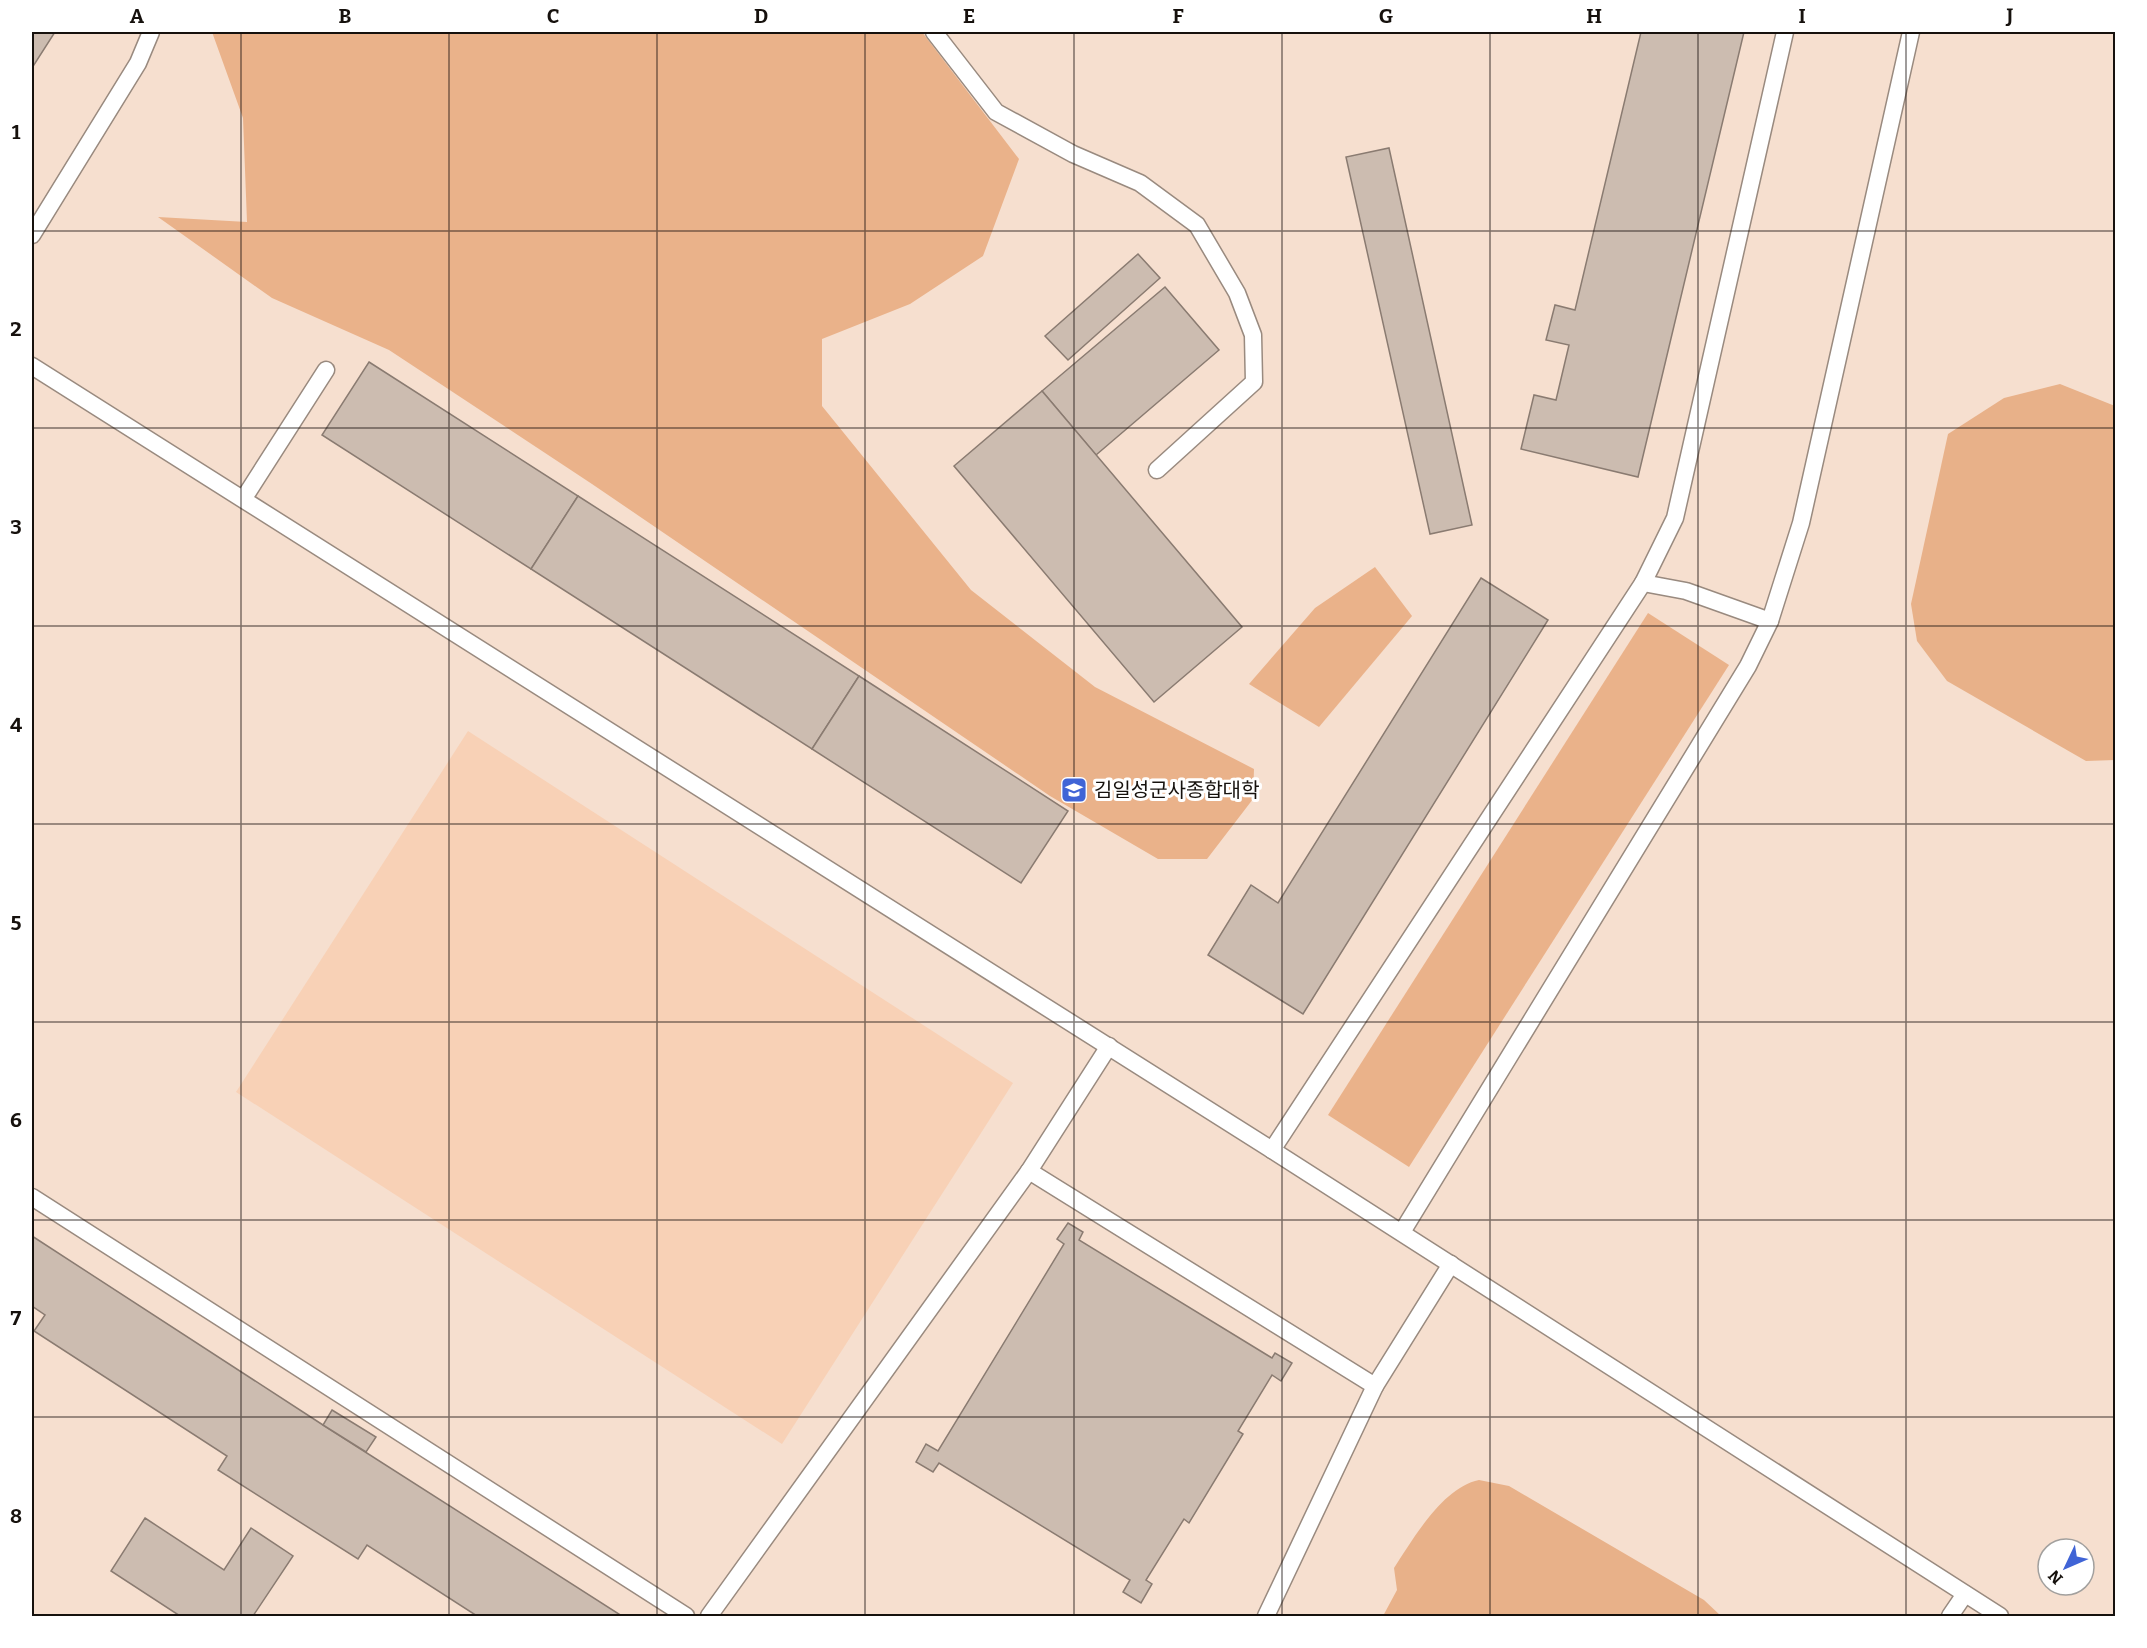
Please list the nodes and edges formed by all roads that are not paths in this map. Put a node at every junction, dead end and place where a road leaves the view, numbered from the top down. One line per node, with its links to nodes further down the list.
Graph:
1 (151, 32): 5 (lane)
2 (933, 32): 8 (lane)
3 (1785, 32): 10 (lane)
4 (1911, 32): 11 (lane)
5 (32, 235)
6 (32, 366): 9 (lane)
7 (326, 370): 9 (lane)
8 (1157, 470)
9 (244, 498): 12 (lane)
10 (1643, 583): 11 (lane); 13 (lane)
11 (1770, 621): 16 (lane)
12 (1109, 1046): 13 (lane); 14 (lane)
13 (1272, 1150): 16 (lane)
14 (1029, 1171): 18 (lane); 21 (lane)
15 (32, 1197): 20 (lane)
16 (1402, 1232): 17 (lane)
17 (1451, 1264): 18 (lane); 19 (lane)
18 (1375, 1386): 22 (lane)
19 (1965, 1594): 23 (lane); 24 (lane)
20 (686, 1617)
21 (709, 1617)
22 (1266, 1617)
23 (1950, 1617)
24 (2000, 1617)

